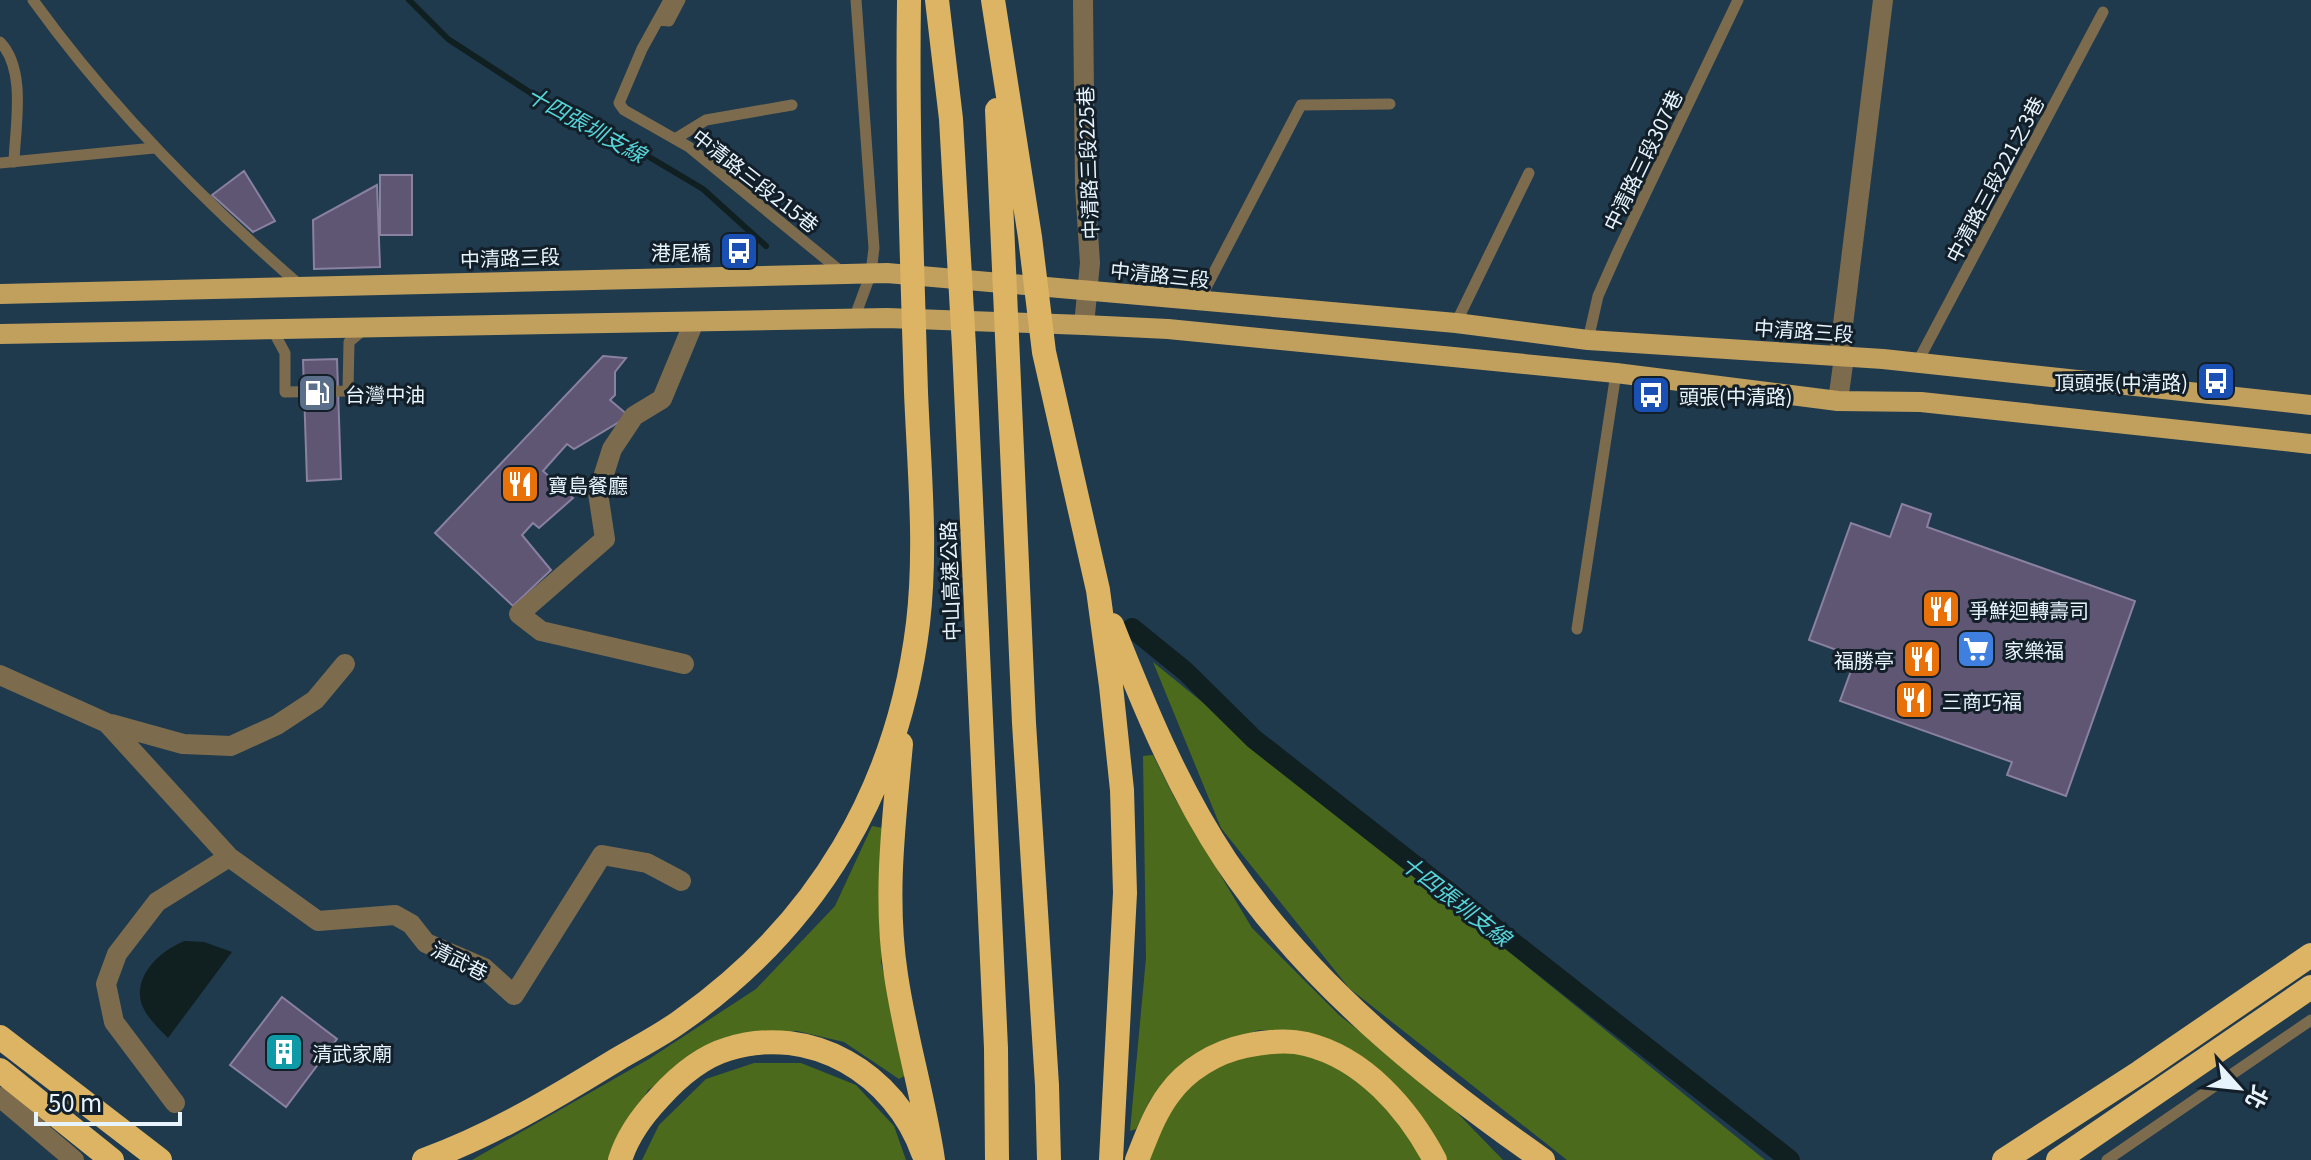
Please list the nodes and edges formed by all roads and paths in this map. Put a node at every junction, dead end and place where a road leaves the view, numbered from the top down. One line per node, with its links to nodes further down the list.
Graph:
1 (33, 0): 17 (lane)
2 (669, 0): 12 (lane, 中清路三段215巷)
3 (680, 0): 12 (lane)
4 (856, 0): 21 (lane)
5 (909, 0): 46 (highway)
6 (937, 0): 65 (highway, 中山高速公路)
7 (992, 0): 41 (highway); 66 (highway)
8 (1083, 0): 24 (street, 中清路三段225巷)
9 (1738, 0): 34 (lane, 中清路三段307巷)
10 (1883, 0): 35 (street)
11 (2103, 12): 36 (lane, 中清路三段221之3巷)
12 (658, 20): 16 (lane, 中清路三段215巷)
13 (0, 42): 18 (lane)
14 (1390, 104): 26 (lane)
15 (792, 105): 16 (lane)
16 (675, 139): 22 (lane, 中清路三段215巷)
17 (154, 148): 18 (lane); 23 (lane)
18 (14, 162): 19 (lane)
19 (0, 163)
20 (1529, 173): 29 (lane)
21 (871, 273): 22 (main road, 中清路三段); 24 (main road, 中清路三段); 27 (lane)
22 (844, 274): 23 (main road, 中清路三段)
23 (303, 287): 25 (main road, 中清路三段)
24 (1088, 291): 26 (main road, 中清路三段); 30 (street, 中清路三段225巷)
25 (0, 294)
26 (1198, 302): 29 (main road, 中清路三段)
27 (854, 319): 28 (main road); 30 (main road)
28 (694, 322): 31 (main road); 44 (street)
29 (1456, 323): 34 (main road, 中清路三段)
30 (1084, 325): 37 (main road)
31 (365, 328): 32 (main road); 32 (lane)
32 (268, 330): 33 (main road)
33 (0, 334)
34 (1588, 340): 35 (main road, 中清路三段)
35 (1844, 357): 36 (main road, 中清路三段); 38 (street)
36 (1917, 363): 39 (main road, 中清路三段)
37 (1616, 373): 38 (main road); 42 (lane)
38 (1838, 401): 40 (main road)
39 (2311, 405)
40 (2311, 444)
41 (1098, 590): 55 (highway); 67 (highway)
42 (1577, 629)
43 (345, 664): 47 (street)
44 (684, 664)
45 (0, 675): 47 (street, 清武巷)
46 (906, 689): 61 (highway); 64 (highway)
47 (107, 723): 48 (street, 清武巷)
48 (229, 857): 49 (street, 清武巷); 57 (street)
49 (681, 881)
50 (2311, 955): 72 (highway)
51 (2311, 987): 73 (highway)
52 (2311, 1020): 74 (lane)
53 (0, 1037): 60 (highway)
54 (0, 1070): 59 (highway)
55 (1452, 1092): 70 (highway); 71 (highway)
56 (0, 1097): 58 (street)
57 (175, 1103)
58 (74, 1160)
59 (112, 1160)
60 (160, 1160)
61 (424, 1160)
62 (620, 1160): 63 (highway)
63 (925, 1160)
64 (933, 1160)
65 (997, 1160)
66 (1049, 1160)
67 (1111, 1160)
68 (1137, 1160): 69 (highway)
69 (1435, 1160)
70 (1522, 1160)
71 (1543, 1160)
72 (2004, 1160)
73 (2058, 1160)
74 (2107, 1160)

